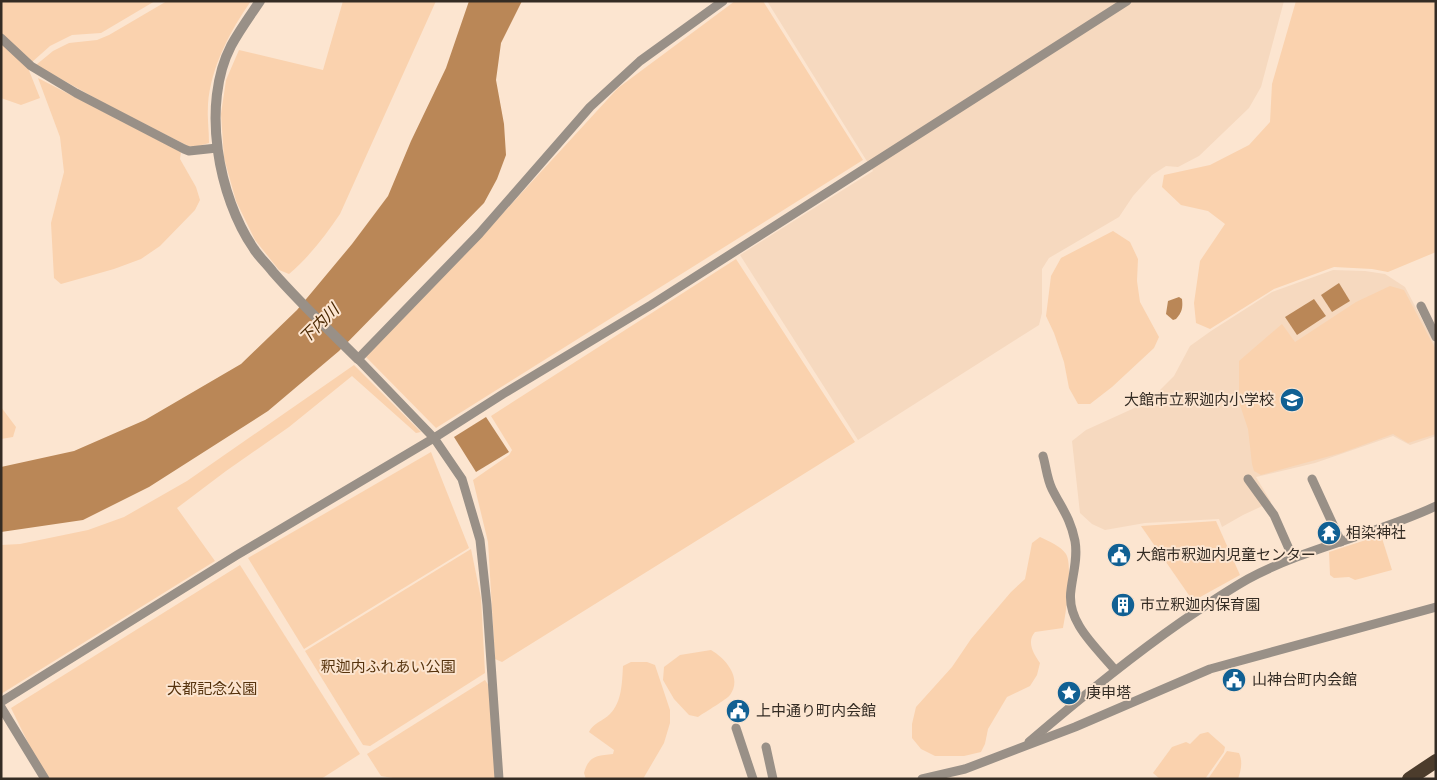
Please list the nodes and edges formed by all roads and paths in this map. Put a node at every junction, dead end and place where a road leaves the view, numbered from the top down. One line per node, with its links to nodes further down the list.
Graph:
1 (260, 1): 5 (street)
2 (723, 1): 8 (street)
3 (1127, 1): 9 (street)
4 (1, 38): 5 (street)
5 (217, 148): 8 (street)
6 (1421, 306): 7 (street)
7 (1436, 337)
8 (358, 359): 9 (street)
9 (434, 438): 18 (street); 25 (street)
10 (1043, 456): 17 (street)
11 (1312, 478): 14 (street)
12 (1248, 480): 15 (street)
13 (1436, 506): 14 (street)
14 (1341, 542): 15 (street)
15 (1293, 558): 17 (street)
16 (1436, 607): 21 (street)
17 (1115, 670): 21 (street)
18 (1, 702)
19 (1, 708): 24 (street)
20 (736, 728): 26 (street)
21 (1025, 745): 28 (street)
22 (766, 747): 27 (street)
23 (1436, 761): 29 (highway)
24 (45, 779)
25 (499, 779)
26 (753, 779)
27 (774, 779)
28 (922, 779)
29 (1410, 779)

